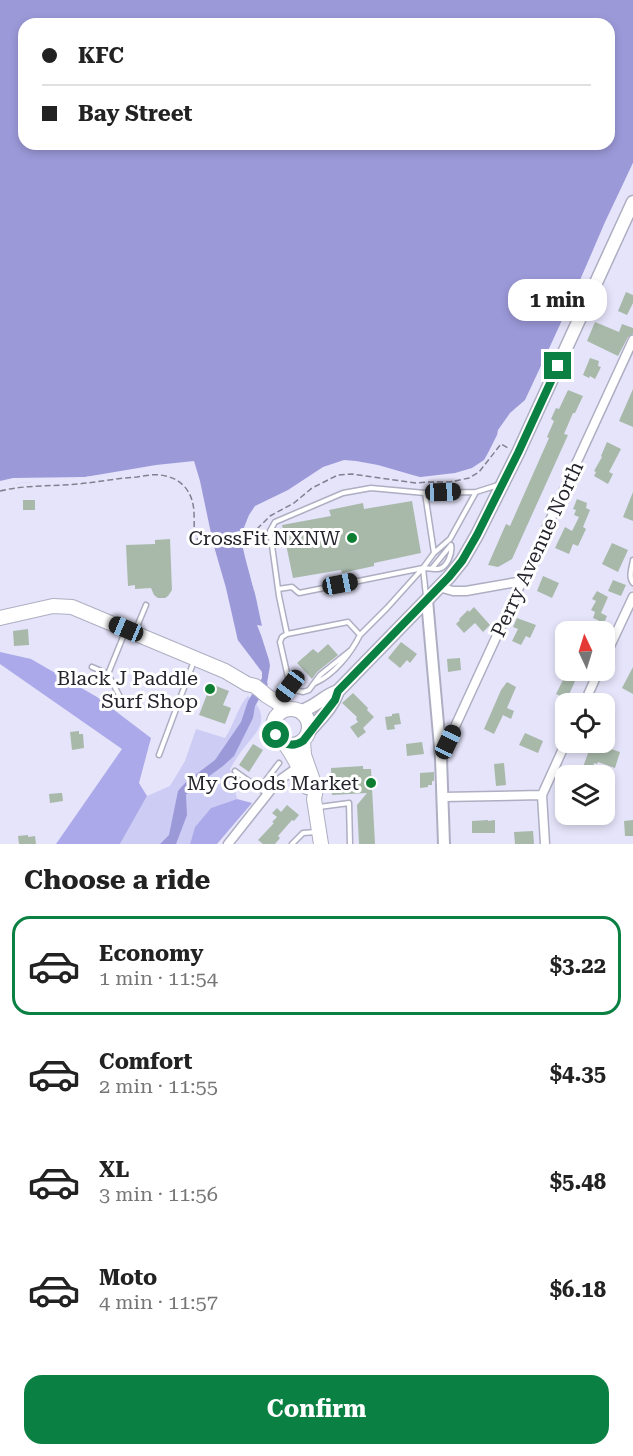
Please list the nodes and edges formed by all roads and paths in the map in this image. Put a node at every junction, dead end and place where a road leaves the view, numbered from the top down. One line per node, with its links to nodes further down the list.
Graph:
1 (633, 202): 3 (main road)
2 (633, 340): 12 (street, Perry Avenue North)
3 (518, 453): 4 (main road); 5 (path)
4 (503, 484): 6 (lane); 14 (main road)
5 (0, 491)
6 (477, 492): 7 (lane); 8 (lane)
7 (425, 493): 8 (lane); 15 (lane)
8 (434, 553): 10 (lane)
9 (633, 560): 13 (lane)
10 (423, 568): 11 (lane); 15 (lane); 17 (lane); 22 (lane)
11 (432, 568): 11 (lane)
12 (523, 580): 14 (street); 36 (street, Perry Avenue North)
13 (633, 583)
14 (439, 587): 17 (main road)
15 (278, 589): 21 (lane)
16 (633, 597): 23 (street)
17 (427, 600): 28 (main road); 36 (street)
18 (146, 605): 20 (lane)
19 (0, 618): 20 (main road)
20 (130, 630): 24 (main road); 26 (lane)
21 (286, 634): 22 (lane); 27 (lane)
22 (360, 635): 27 (lane)
23 (615, 635)
24 (195, 658): 30 (main road); 35 (lane)
25 (92, 667): 26 (lane)
26 (108, 674): 29 (lane)
27 (290, 686): 30 (lane)
28 (338, 691): 30 (main road); 32 (main road)
29 (119, 695)
30 (279, 704): 31 (main road); 31 (main road); 32 (main road)
31 (274, 722): 33 (main road)
32 (305, 737): 33 (main road); 43 (main road)
33 (285, 744): 38 (main road)
34 (561, 753): 41 (street)
35 (159, 755)
36 (441, 758): 42 (street)
37 (279, 763): 40 (lane)
38 (298, 767): 40 (street); 43 (main road)
39 (235, 771): 40 (lane)
40 (264, 791): 45 (street)
41 (542, 795): 42 (street); 49 (street)
42 (442, 797): 48 (street)
43 (315, 803): 44 (main road); 47 (lane)
44 (320, 838): 46 (lane)
45 (228, 844)
46 (292, 844)
47 (350, 844)
48 (444, 844)
49 (545, 844)

